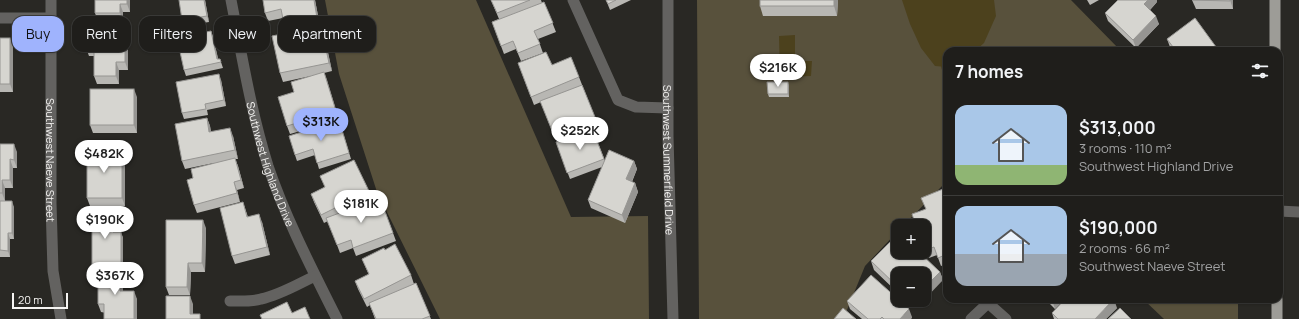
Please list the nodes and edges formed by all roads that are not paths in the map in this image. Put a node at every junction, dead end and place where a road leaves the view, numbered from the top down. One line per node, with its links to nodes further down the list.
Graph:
1 (51, 0): 6 (street, Southwest Naeve Street)
2 (231, 0): 14 (street, Southwest Highland Drive)
3 (573, 0): 11 (street)
4 (668, 0): 11 (street, Southwest Summerfield Drive)
5 (1275, 0): 9 (main road)
6 (51, 16)
7 (0, 18): 8 (street)
8 (12, 18)
9 (1275, 47)
10 (51, 52): 19 (street, Southwest Naeve Street)
11 (668, 108): 21 (street, Southwest Summerfield Drive)
12 (1283, 212): 13 (street)
13 (1299, 212)
14 (315, 276): 15 (street); 20 (street, Southwest Highland Drive)
15 (230, 301)
16 (987, 303): 22 (street)
17 (989, 303): 23 (street)
18 (1276, 303): 24 (main road)
19 (61, 319)
20 (337, 319)
21 (672, 319)
22 (971, 319)
23 (1006, 319)
24 (1277, 319)

